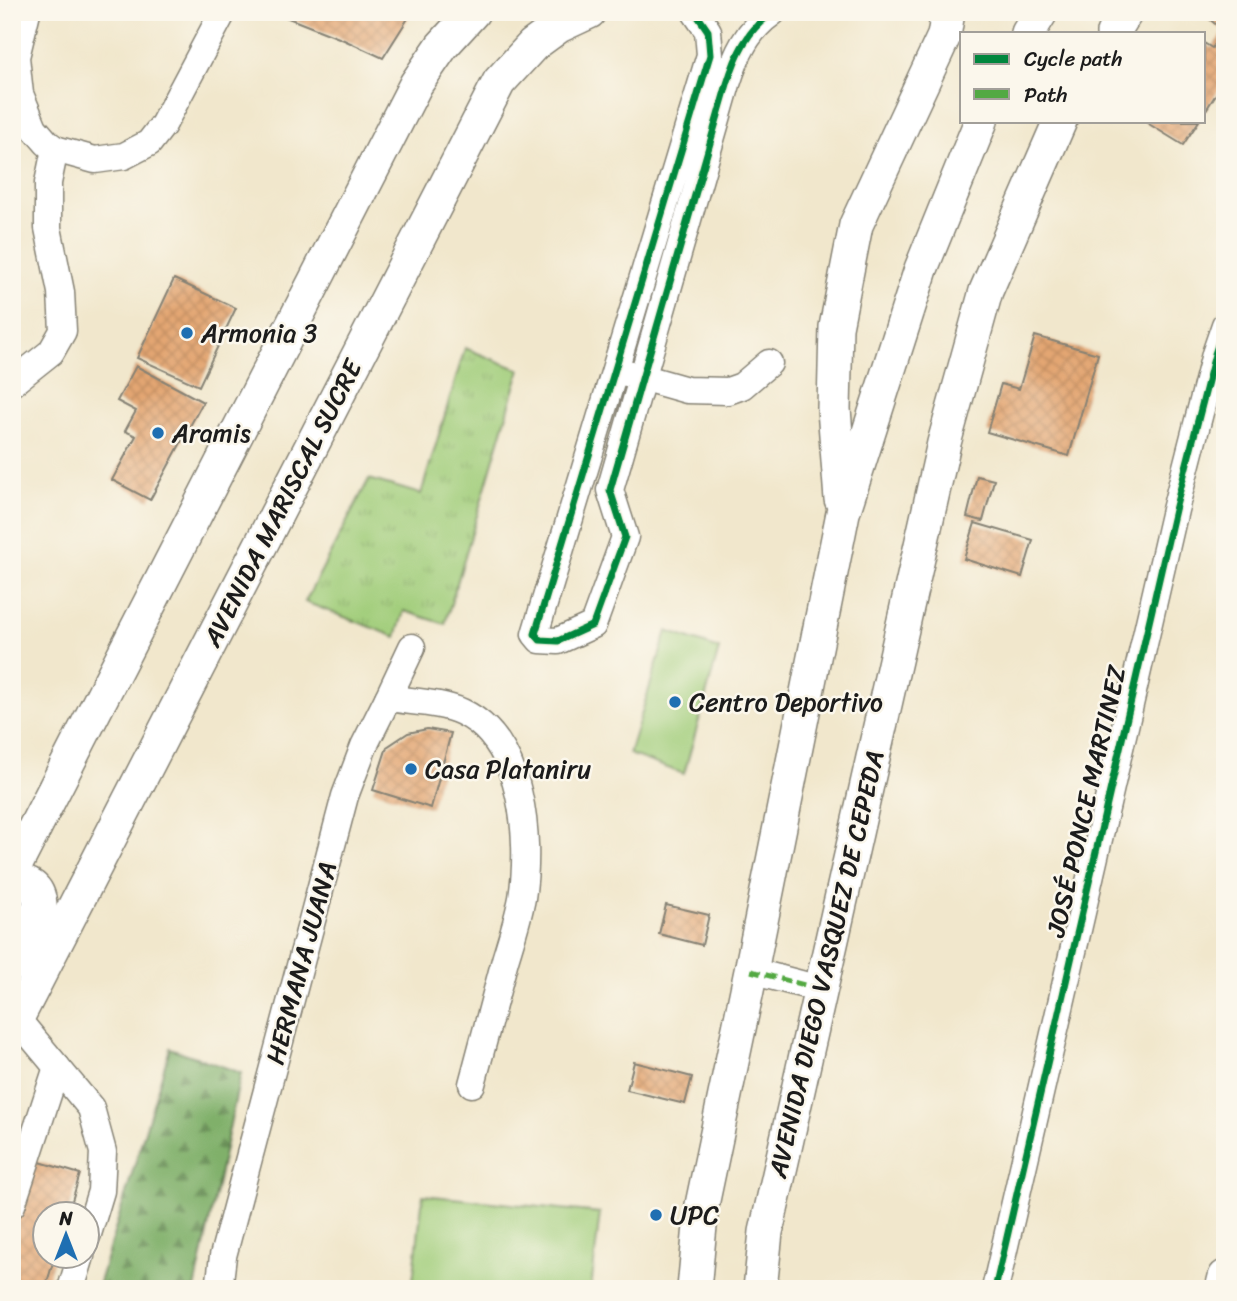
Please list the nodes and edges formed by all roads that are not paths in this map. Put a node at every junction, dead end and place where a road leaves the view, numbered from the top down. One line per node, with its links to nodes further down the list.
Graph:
1 (27, 12): 16 (street)
2 (223, 12): 16 (street)
3 (473, 12): 29 (main road)
4 (589, 12): 34 (main road, AVENIDA MARISCAL SUCRE)
5 (695, 12): 14 (street)
6 (773, 12): 15 (street)
7 (948, 12): 26 (main road)
8 (1041, 12): 10 (main road)
9 (1126, 12): 11 (main road)
10 (1029, 32)
11 (1114, 32)
12 (981, 122): 26 (main road)
13 (1060, 122): 33 (main road, AVENIDA DIEGO VASQUEZ DE CEPEDA)
14 (687, 130): 15 (street); 17 (street)
15 (712, 139): 18 (street)
16 (55, 149): 23 (street)
17 (648, 260): 18 (street); 21 (street)
18 (673, 271): 22 (street)
19 (1225, 325): 45 (street, JOSÉ PONCE MARTINEZ)
20 (769, 363): 22 (street)
21 (615, 370): 22 (street); 24 (street)
22 (643, 376): 25 (street)
23 (12, 383)
24 (581, 481): 25 (street); 25 (street)
25 (610, 490)
26 (843, 513): 32 (main road)
27 (412, 647): 28 (street, HERMANA JUANA)
28 (388, 698): 36 (street); 42 (street, HERMANA JUANA)
29 (12, 872)
30 (12, 882): 31 (main road)
31 (12, 964)
32 (751, 971): 33 (street); 43 (main road)
33 (820, 989): 44 (main road, AVENIDA DIEGO VASQUEZ DE CEPEDA)
34 (15, 1023): 35 (street)
35 (57, 1067): 37 (street); 38 (street)
36 (472, 1084)
37 (98, 1200)
38 (12, 1205)
39 (77, 1270): 41 (street)
40 (1225, 1277): 46 (main road)
41 (71, 1289)
42 (219, 1289)
43 (694, 1289)
44 (760, 1289)
45 (995, 1289)
46 (1222, 1289)

